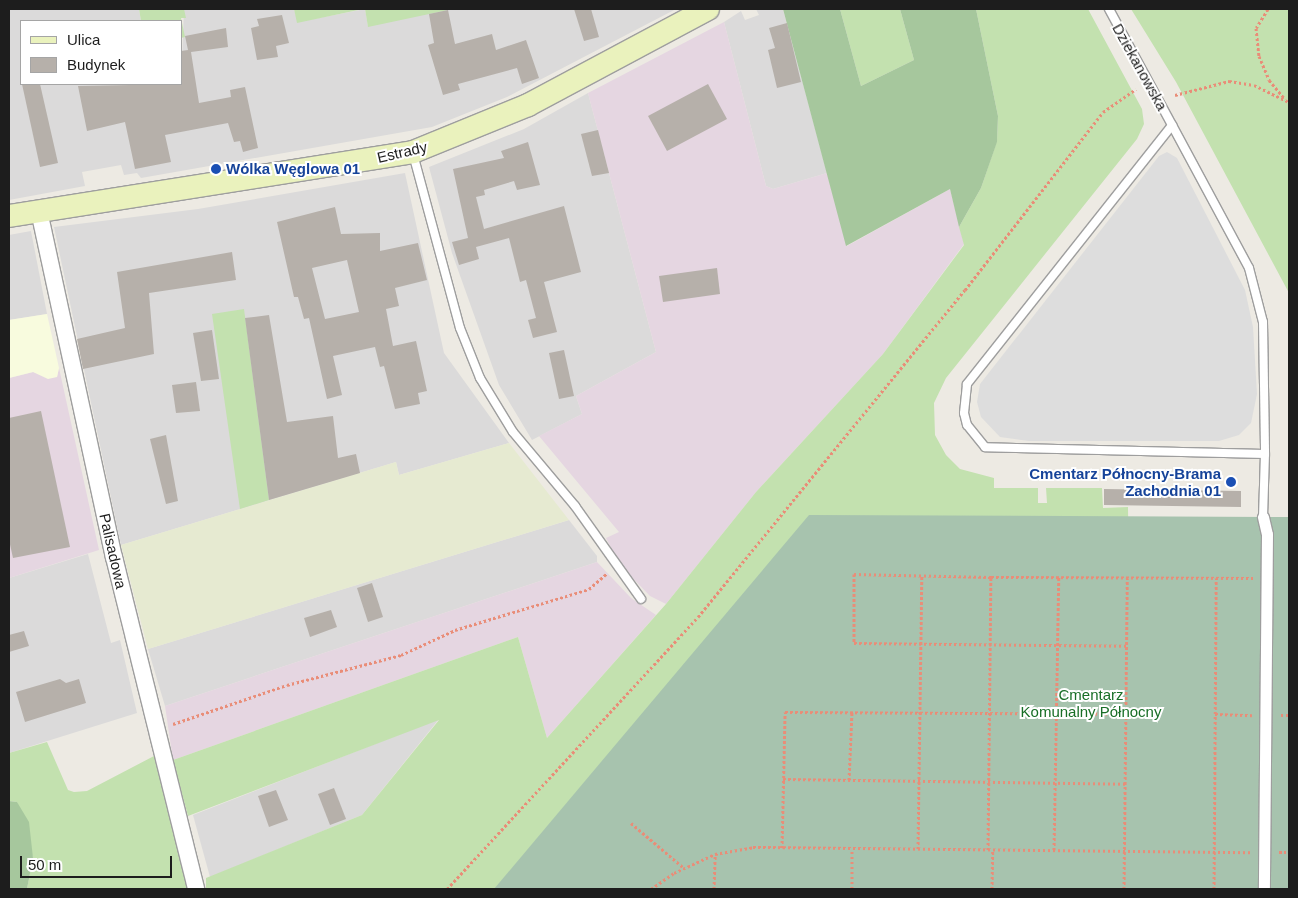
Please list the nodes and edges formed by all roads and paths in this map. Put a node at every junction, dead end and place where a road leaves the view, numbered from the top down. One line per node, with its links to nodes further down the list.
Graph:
1 (708, 9): 8 (main road, Estrady)
2 (1109, 9): 7 (lane, Dziekanowska)
3 (1268, 9): 6 (path)
4 (1136, 89): 51 (path)
5 (1175, 95): 6 (path, Dziekanowska)
6 (1288, 102)
7 (1172, 125): 11 (lane, Dziekanowska); 11 (lane)
8 (413, 152): 9 (main road, Estrady); 13 (lane)
9 (39, 212): 10 (main road, Estrady); 30 (street, Palisadowa)
10 (9, 216)
11 (1265, 454): 12 (lane, Dziekanowska)
12 (1263, 517): 19 (street)
13 (613, 563): 20 (lane); 30 (path)
14 (922, 575): 15 (path); 21 (path); 21 (path)
15 (991, 577): 16 (path); 22 (path)
16 (1059, 577): 17 (path); 23 (path)
17 (1127, 578): 18 (path); 24 (path)
18 (1216, 578): 19 (path); 45 (path)
19 (1266, 578): 46 (street)
20 (641, 599)
21 (921, 644): 22 (path); 26 (path)
22 (990, 644): 23 (path); 27 (path)
23 (1058, 645): 24 (path); 28 (path)
24 (1127, 646): 29 (path)
25 (852, 712): 26 (path); 31 (path); 32 (path)
26 (920, 713): 27 (path); 33 (path)
27 (990, 713): 28 (path); 34 (path)
28 (1056, 714): 29 (path); 35 (path)
29 (1126, 714): 36 (path)
30 (156, 730): 50 (street, Palisadowa)
31 (783, 779): 32 (path); 38 (path)
32 (850, 780): 33 (path)
33 (919, 781): 34 (path); 40 (path)
34 (989, 782): 35 (path); 41 (path)
35 (1055, 783): 36 (path); 43 (path)
36 (1126, 784): 44 (path)
37 (631, 822): 49 (path)
38 (782, 848): 39 (path); 48 (path)
39 (852, 849): 40 (path); 54 (path)
40 (918, 849): 41 (path)
41 (988, 850): 42 (path)
42 (993, 850): 43 (path); 55 (path)
43 (1054, 850): 44 (path)
44 (1125, 851): 45 (path); 56 (path)
45 (1215, 852): 46 (path); 57 (path)
46 (1265, 852): 47 (path); 58 (street)
47 (1289, 852)
48 (715, 854): 49 (path); 53 (path)
49 (684, 868): 52 (path)
50 (196, 889)
51 (447, 889)
52 (651, 889)
53 (714, 889)
54 (852, 889)
55 (992, 889)
56 (1124, 889)
57 (1214, 889)
58 (1264, 889)

